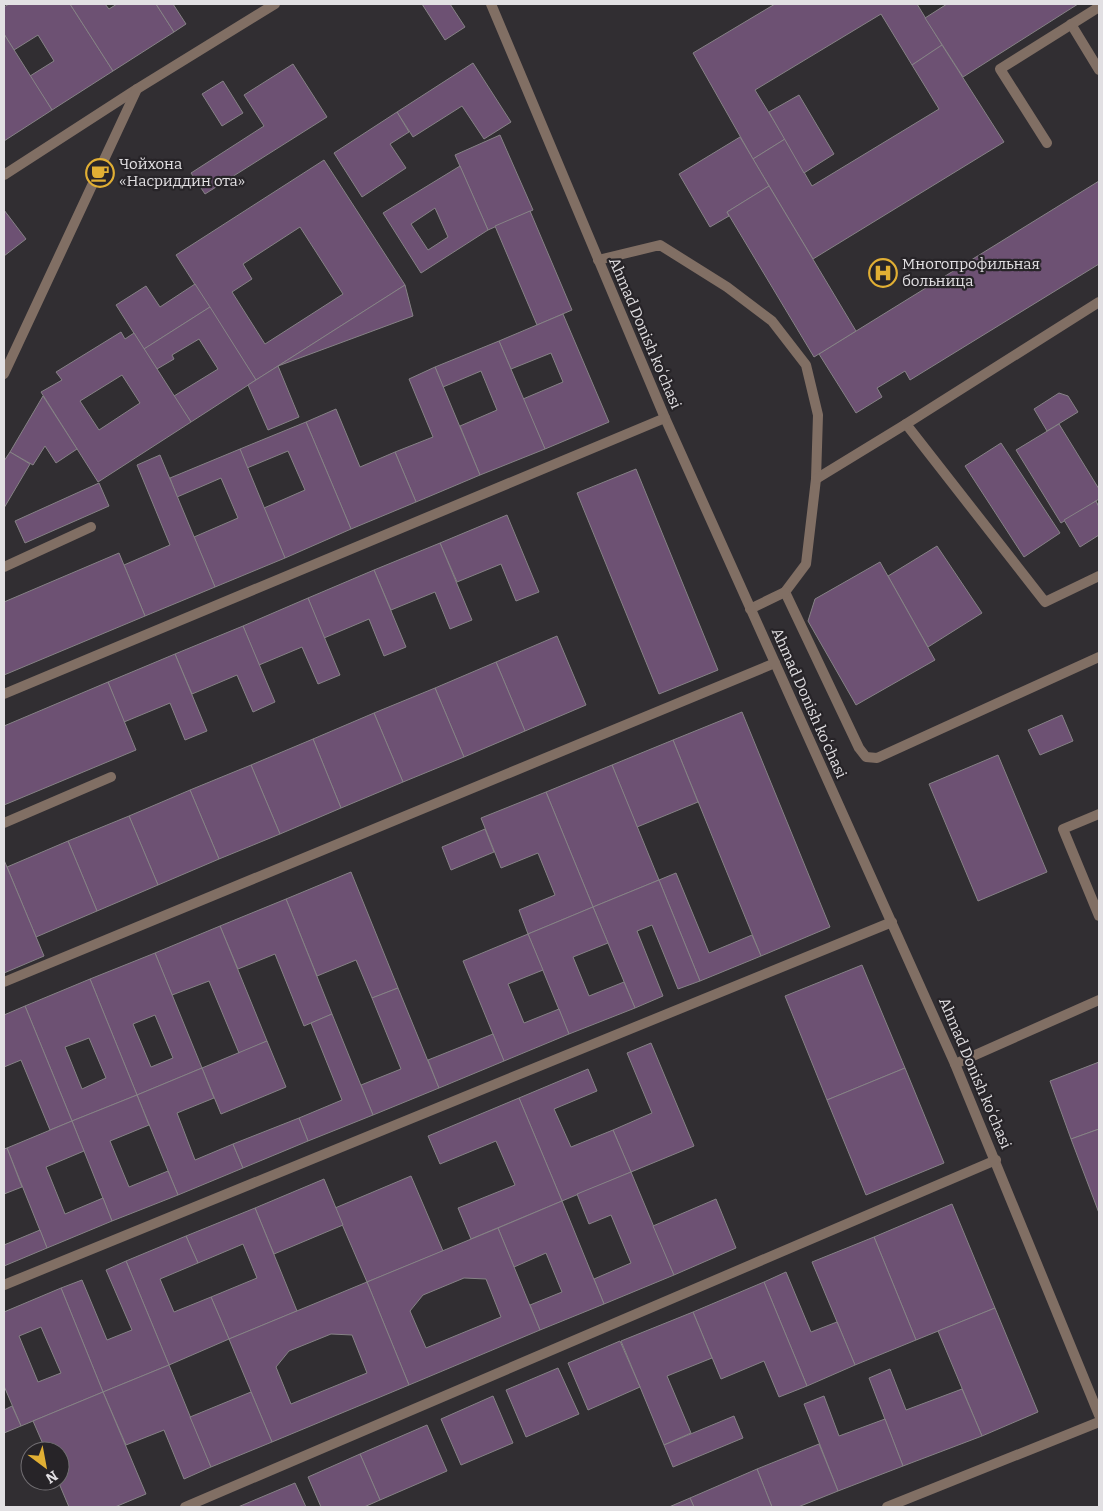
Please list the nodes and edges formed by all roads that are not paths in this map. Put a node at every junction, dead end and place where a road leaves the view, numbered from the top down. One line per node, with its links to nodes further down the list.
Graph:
1 (274, 4): 6 (street)
2 (490, 4): 9 (street, Ahmad Donish koʻchasi)
3 (1099, 6): 4 (street)
4 (1071, 24): 5 (street); 7 (street)
5 (1099, 70)
6 (137, 89): 8 (street); 11 (street)
7 (1047, 143)
8 (4, 175)
9 (598, 260): 12 (street, Ahmad Donish koʻchasi); 14 (street)
10 (1099, 302): 13 (street)
11 (4, 374)
12 (665, 418): 19 (street, Ahmad Donish koʻchasi); 22 (street)
13 (906, 424): 14 (street); 17 (street)
14 (816, 479): 18 (street)
15 (91, 527): 16 (street)
16 (4, 567)
17 (1099, 576)
18 (785, 592): 19 (street); 20 (street)
19 (750, 608): 21 (street, Ahmad Donish koʻchasi)
20 (1099, 657)
21 (775, 663): 27 (street, Ahmad Donish koʻchasi); 28 (street)
22 (4, 694)
23 (111, 777): 25 (street)
24 (1099, 814): 26 (street)
25 (4, 823)
26 (1099, 916)
27 (892, 922): 30 (street, Ahmad Donish koʻchasi); 32 (street)
28 (4, 982)
29 (1099, 1000): 30 (street)
30 (955, 1064): 31 (street, Ahmad Donish koʻchasi)
31 (996, 1160): 33 (street, Ahmad Donish koʻchasi); 35 (street)
32 (4, 1285)
33 (1099, 1415)
34 (1099, 1422): 36 (street)
35 (185, 1507)
36 (887, 1507)

